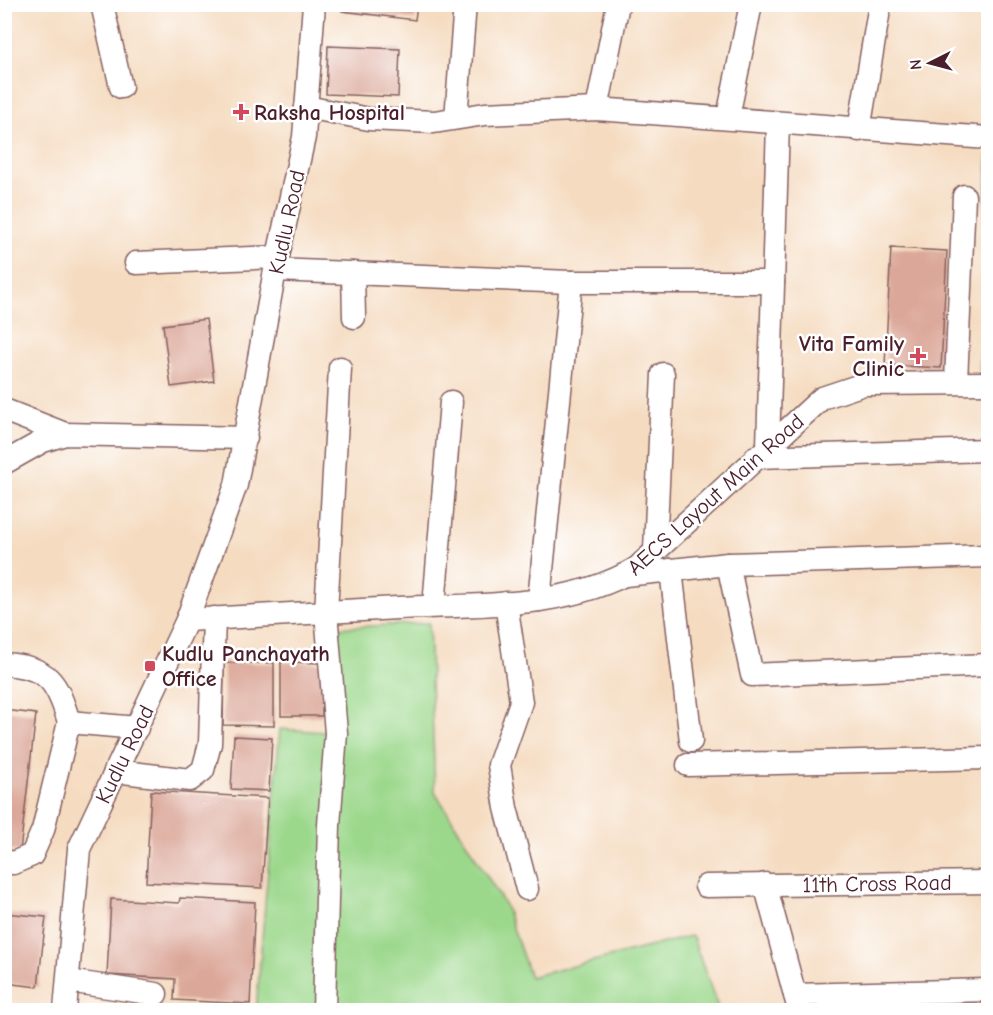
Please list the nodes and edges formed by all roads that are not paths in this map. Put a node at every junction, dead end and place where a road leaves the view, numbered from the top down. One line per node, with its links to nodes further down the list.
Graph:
1 (102, 4): 7 (street)
2 (314, 4): 8 (street, Kudlu Road)
3 (465, 4): 11 (street)
4 (618, 4): 9 (street)
5 (751, 4): 10 (street)
6 (880, 4): 13 (street)
7 (121, 87)
8 (306, 107): 11 (street); 17 (street, Kudlu Road)
9 (597, 109): 10 (street); 11 (street)
10 (728, 117): 12 (street)
11 (456, 118)
12 (778, 124): 13 (street); 20 (street)
13 (859, 130): 14 (street)
14 (988, 138)
15 (964, 196): 24 (street)
16 (136, 263): 17 (street)
17 (276, 264): 18 (street); 29 (street, Kudlu Road)
18 (353, 273): 19 (street); 21 (street)
19 (571, 282): 20 (street); 38 (street)
20 (773, 282): 31 (street)
21 (354, 317)
22 (340, 368): 41 (street)
23 (663, 374): 33 (street)
24 (956, 382): 25 (street, AECS Layout Main Road); 31 (street, AECS Layout Main Road)
25 (988, 382)
26 (451, 402): 40 (street)
27 (4, 410): 28 (street)
28 (65, 434): 29 (street); 32 (street)
29 (246, 438): 43 (street, Kudlu Road)
30 (988, 450): 31 (street)
31 (762, 451): 33 (street, AECS Layout Main Road)
32 (4, 463)
33 (655, 550): 37 (street, AECS Layout Main Road)
34 (988, 556): 35 (street)
35 (728, 564): 36 (street); 45 (street)
36 (671, 570): 37 (street); 48 (street)
37 (625, 575): 38 (street, AECS Layout Main Road)
38 (539, 600): 39 (street, AECS Layout Main Road)
39 (507, 603): 40 (street, AECS Layout Main Road); 56 (street)
40 (434, 606): 41 (street, AECS Layout Main Road)
41 (326, 612): 42 (street, AECS Layout Main Road); 62 (street)
42 (214, 618): 43 (street, AECS Layout Main Road); 51 (street)
43 (187, 620): 47 (street, Kudlu Road)
44 (4, 664): 46 (street)
45 (988, 665)
46 (69, 722): 47 (street); 52 (street)
47 (137, 728): 51 (street, Kudlu Road)
48 (690, 741)
49 (988, 758): 50 (street)
50 (688, 765)
51 (115, 771): 57 (street, Kudlu Road)
52 (4, 861)
53 (988, 882): 54 (street, 11th Cross Road)
54 (765, 884): 55 (street, 11th Cross Road); 60 (street)
55 (706, 886)
56 (527, 889)
57 (68, 981): 59 (street); 61 (street, Kudlu Road)
58 (988, 990): 60 (street)
59 (156, 994)
60 (797, 1003)
61 (65, 1011)
62 (324, 1011)

